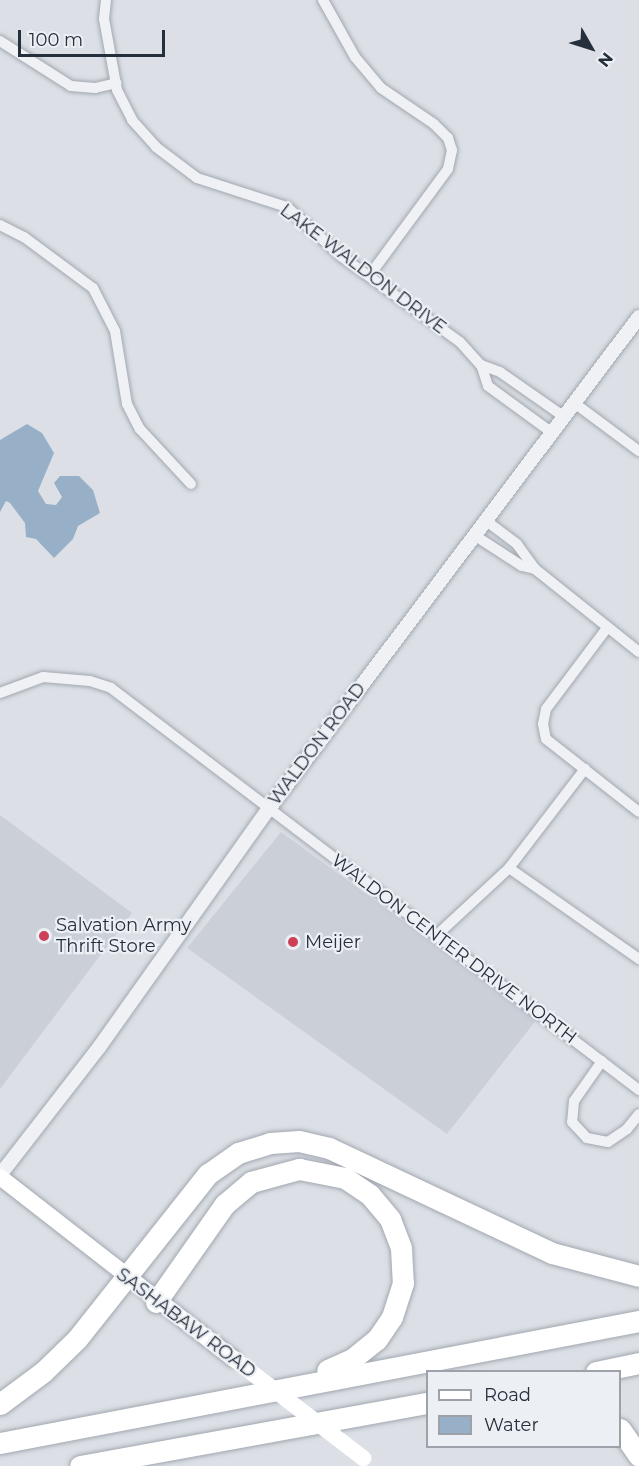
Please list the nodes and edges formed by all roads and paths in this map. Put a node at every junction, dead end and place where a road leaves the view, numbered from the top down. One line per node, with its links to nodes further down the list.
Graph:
1 (106, 0): 4 (street, LAKE WALDON DRIVE)
2 (323, 0): 6 (street)
3 (0, 41): 4 (street)
4 (116, 83): 6 (street, LAKE WALDON DRIVE)
5 (0, 225): 13 (street)
6 (369, 276): 8 (street, LAKE WALDON DRIVE)
7 (639, 317): 9 (street, WALDON ROAD)
8 (481, 365): 10 (street, LAKE WALDON DRIVE); 11 (street, LAKE WALDON DRIVE)
9 (573, 402): 10 (street, WALDON ROAD); 12 (street)
10 (563, 416): 11 (street, WALDON ROAD)
11 (551, 432): 14 (street, WALDON ROAD)
12 (639, 451)
13 (191, 484)
14 (485, 520): 15 (street, WALDON ROAD); 16 (street)
15 (474, 536): 16 (street); 21 (street, WALDON ROAD)
16 (535, 569): 17 (street)
17 (607, 628): 18 (street); 20 (street)
18 (639, 652)
19 (0, 693): 21 (street, WALDON CENTER DRIVE NORTH)
20 (585, 769): 22 (street); 23 (street)
21 (268, 810): 24 (street, WALDON CENTER DRIVE NORTH); 29 (street, WALDON ROAD)
22 (639, 812)
23 (509, 868): 24 (street); 25 (street)
24 (437, 934): 26 (street, WALDON CENTER DRIVE NORTH)
25 (639, 959)
26 (602, 1061): 27 (street, WALDON CENTER DRIVE NORTH); 28 (street)
27 (639, 1090)
28 (639, 1114)
29 (0, 1176): 31 (main road, SASHABAW ROAD)
30 (639, 1276): 31 (highway)
31 (125, 1278): 32 (main road, SASHABAW ROAD); 38 (highway)
32 (156, 1302): 36 (highway); 42 (main road, SASHABAW ROAD, bridge)
33 (639, 1321): 36 (highway)
34 (639, 1364): 35 (highway)
35 (602, 1370)
36 (297, 1384): 40 (highway)
37 (426, 1403): 43 (highway)
38 (0, 1404)
39 (621, 1430): 41 (highway)
40 (0, 1443)
41 (639, 1456)
42 (369, 1462)
43 (80, 1466)

